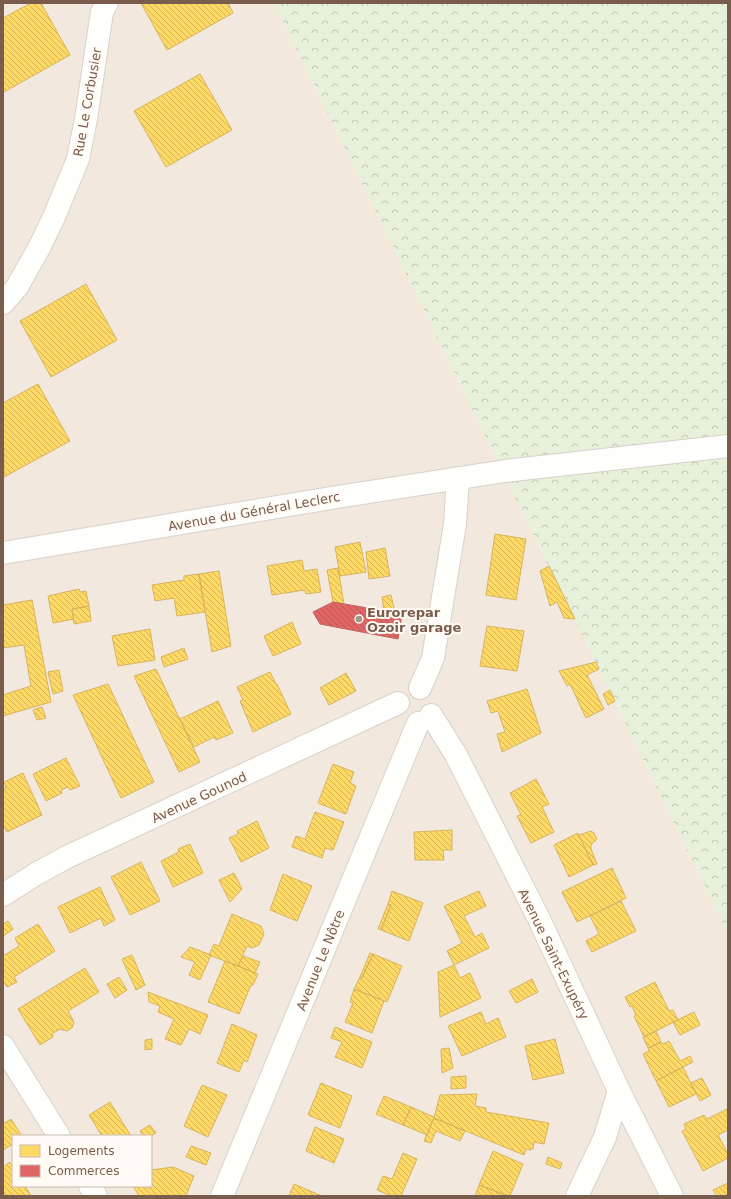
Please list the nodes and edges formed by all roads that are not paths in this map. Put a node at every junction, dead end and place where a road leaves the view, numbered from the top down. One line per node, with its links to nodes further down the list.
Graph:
1 (107, 3): 2 (street, Rue Le Corbusier)
2 (3, 303)
3 (728, 446): 4 (street, Avenue du Général Leclerc)
4 (458, 478): 5 (street, Avenue du Général Leclerc); 6 (street)
5 (3, 553)
6 (420, 688): 7 (street); 8 (street)
7 (398, 703): 8 (street); 9 (street, Avenue Gounod)
8 (424, 719): 11 (street, Avenue Saint-Exupéry); 15 (street, Avenue Le Nôtre)
9 (3, 894)
10 (3, 1046): 12 (street)
11 (619, 1091): 16 (street); 17 (street, Avenue Saint-Exupéry)
12 (58, 1135)
13 (91, 1187): 14 (street)
14 (96, 1196)
15 (222, 1196)
16 (577, 1196)
17 (672, 1196)

